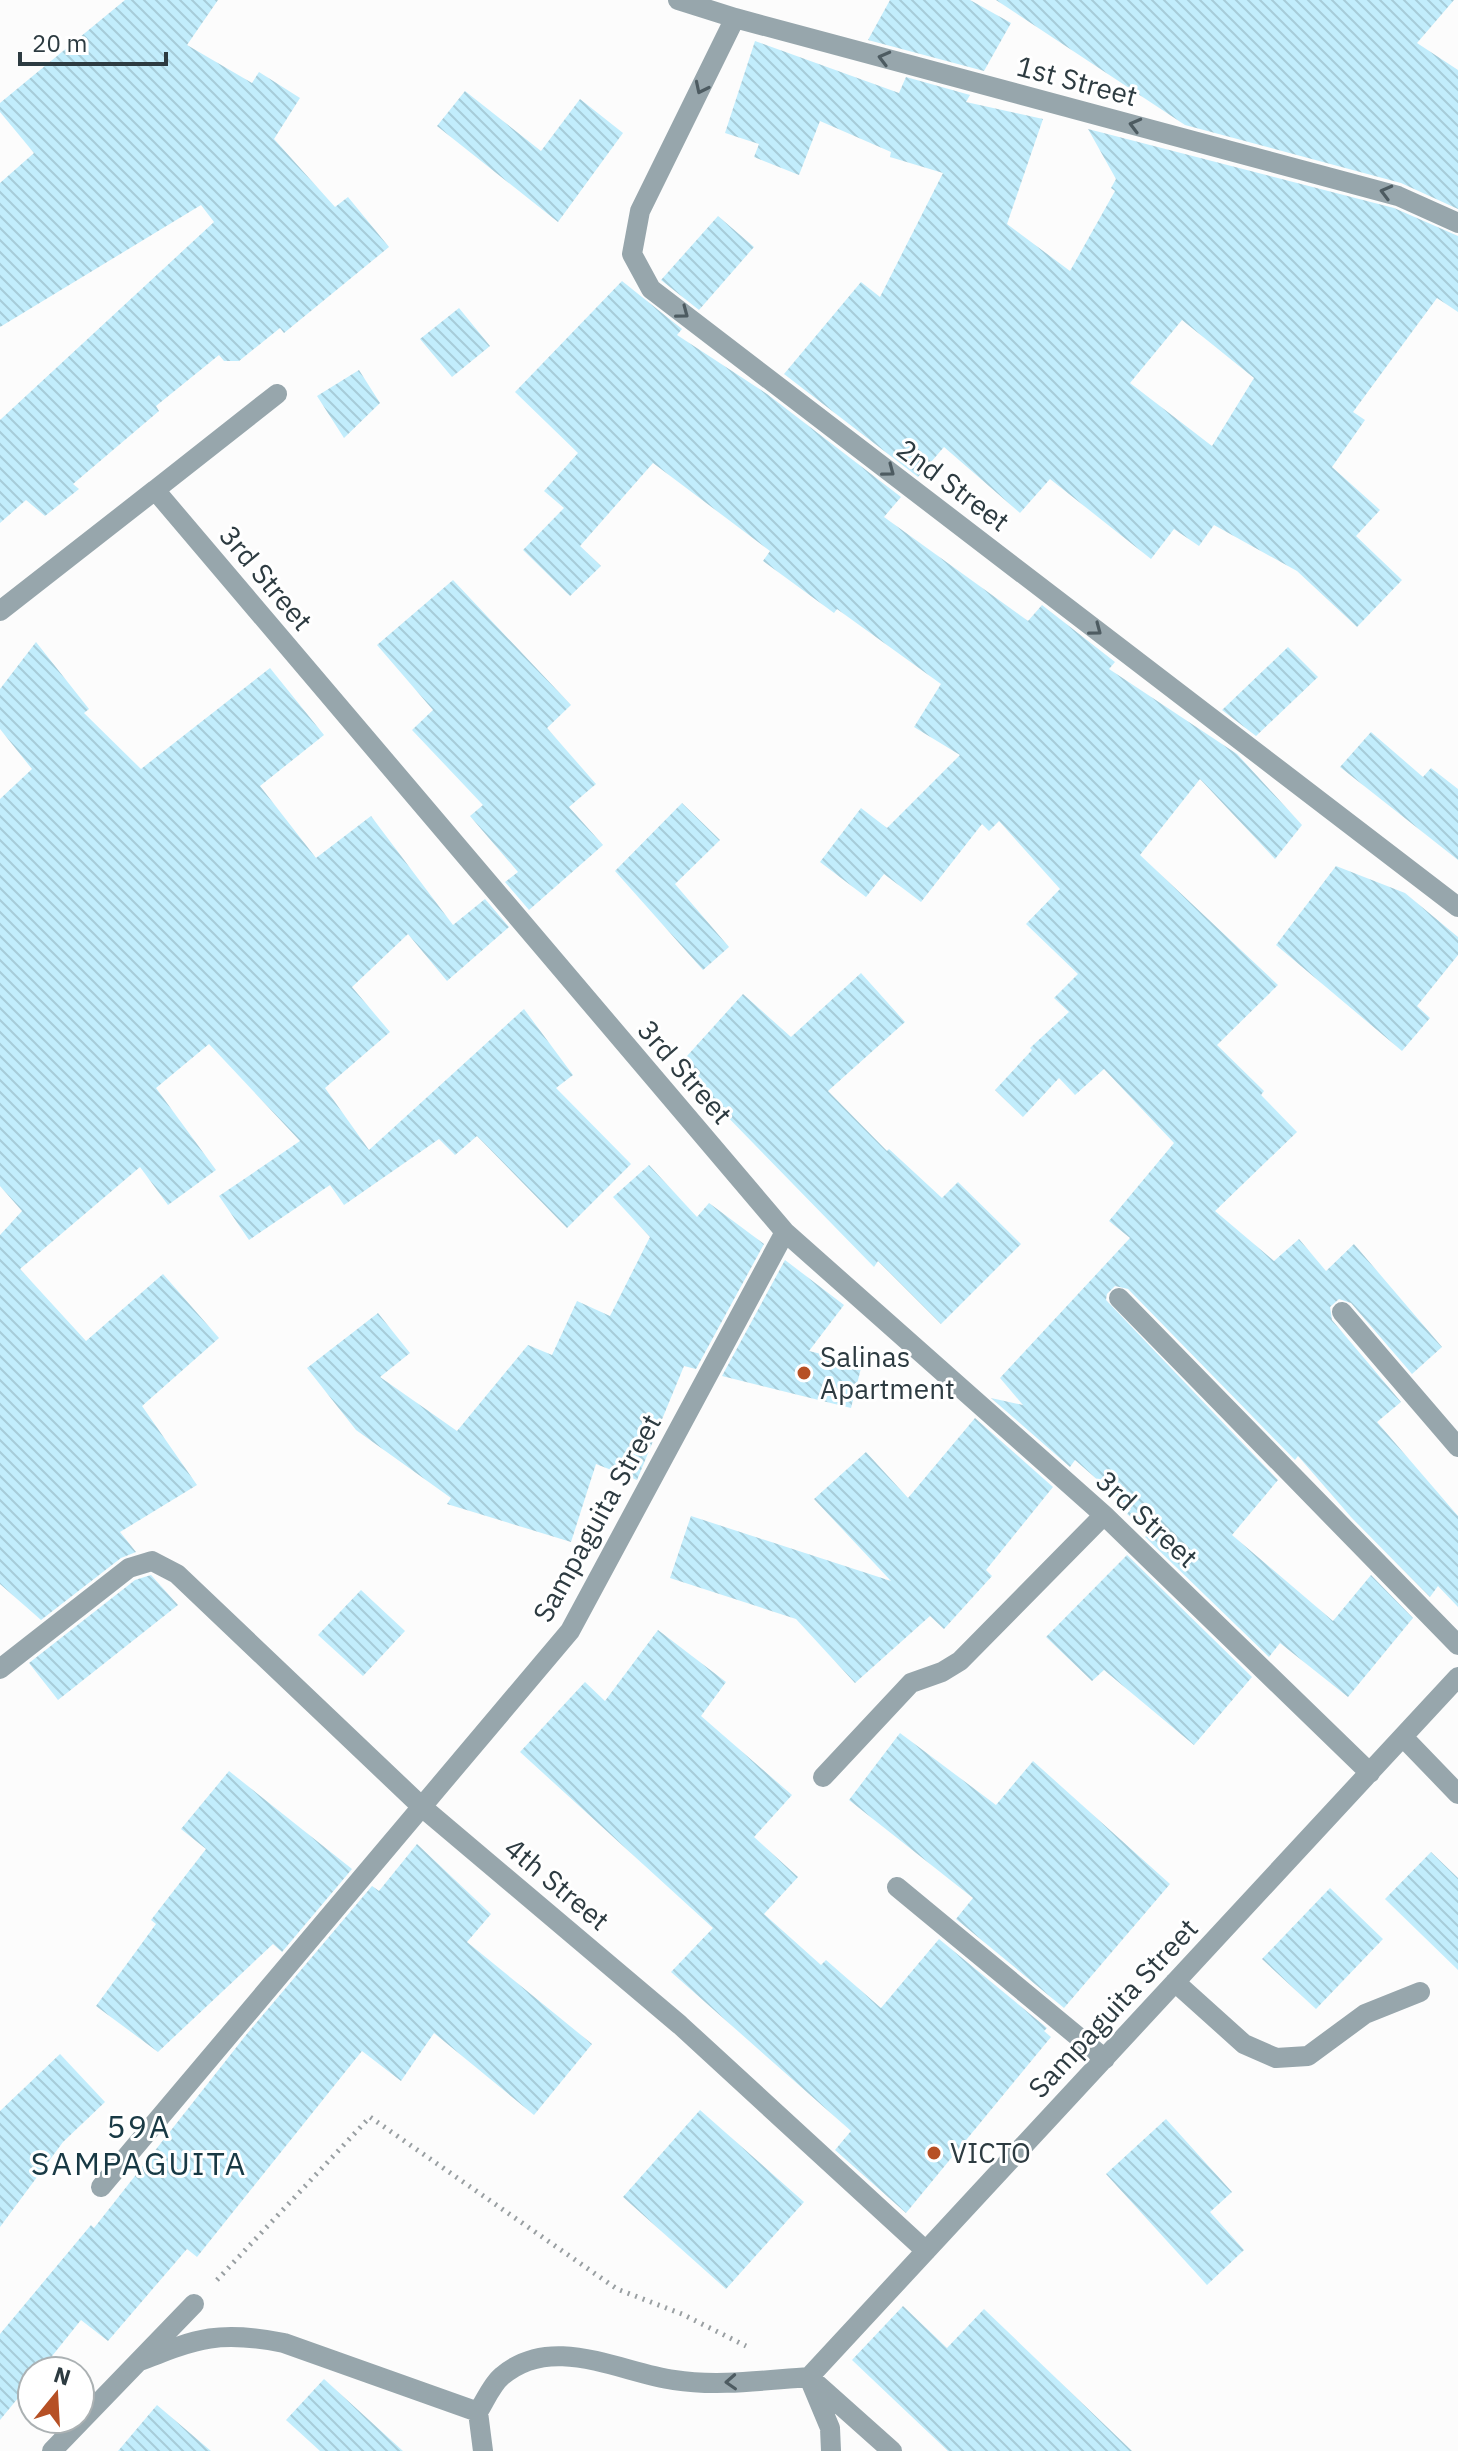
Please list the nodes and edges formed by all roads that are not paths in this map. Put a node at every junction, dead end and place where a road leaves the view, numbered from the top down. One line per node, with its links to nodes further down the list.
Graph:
1 (678, 0): 2 (street, 1st Street)
2 (735, 18): 3 (street, 1st Street, one-way to 2); 7 (street, 2nd Street, one-way to 7)
3 (1458, 223)
4 (277, 394): 5 (street)
5 (155, 490): 6 (street); 8 (street, 3rd Street)
6 (0, 611)
7 (1458, 907)
8 (785, 1232): 12 (street, 3rd Street); 20 (street, Sampaguita Street)
9 (1119, 1298): 13 (street)
10 (1342, 1312): 11 (street)
11 (1458, 1447)
12 (1104, 1515): 17 (street, 3rd Street); 18 (street)
13 (1458, 1645)
14 (0, 1669): 20 (street, 4th Street)
15 (1458, 1677): 16 (street, Sampaguita Street)
16 (1403, 1737): 17 (street, Sampaguita Street); 19 (street)
17 (1370, 1773): 22 (street, Sampaguita Street)
18 (823, 1777)
19 (1458, 1794)
20 (422, 1807): 25 (street, Sampaguita Street); 26 (street, 4th Street)
21 (897, 1887): 24 (street)
22 (1175, 1982): 23 (street); 24 (street, Sampaguita Street)
23 (1420, 1992)
24 (1105, 2059): 26 (street, Sampaguita Street)
25 (101, 2187)
26 (926, 2251): 29 (street, Sampaguita Street)
27 (194, 2304): 28 (street)
28 (140, 2361): 30 (street); 31 (street)
29 (809, 2377): 30 (street, one-way to 30); 33 (street); 34 (street)
30 (478, 2412): 32 (street)
31 (52, 2451)
32 (483, 2451)
33 (831, 2451)
34 (892, 2451)

